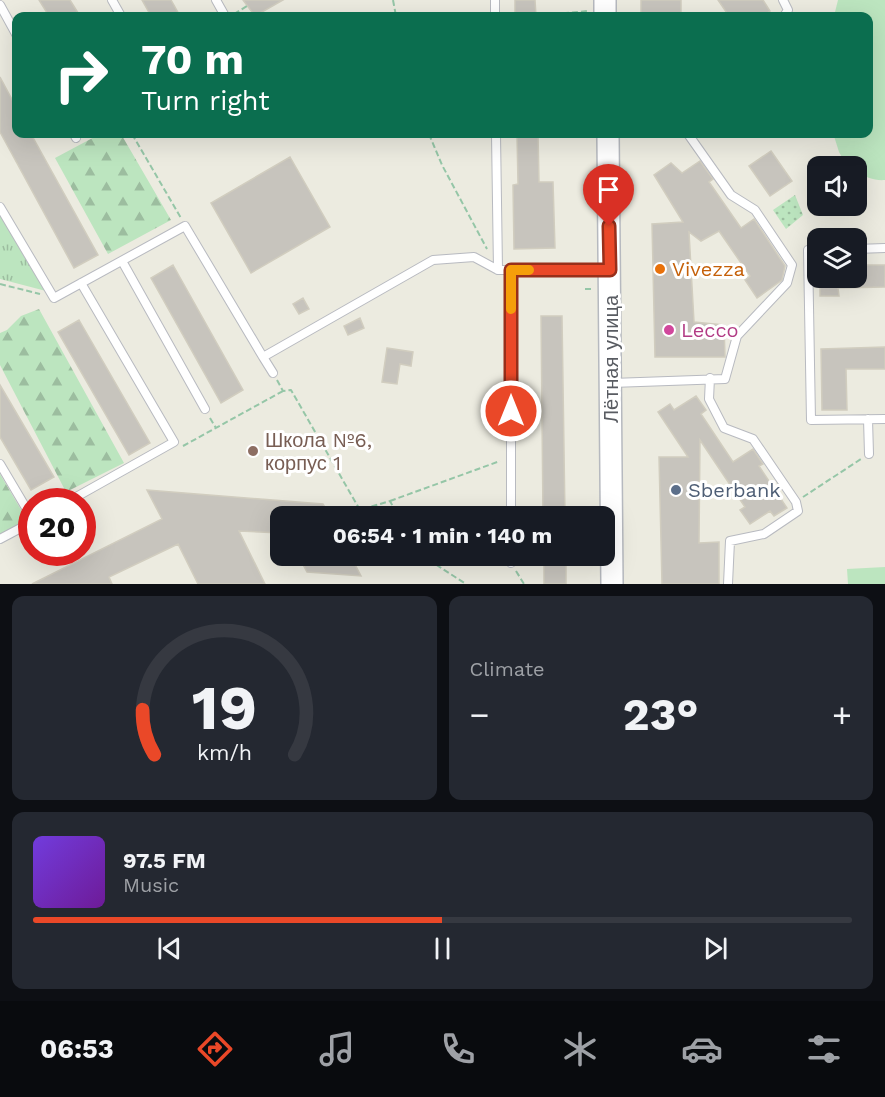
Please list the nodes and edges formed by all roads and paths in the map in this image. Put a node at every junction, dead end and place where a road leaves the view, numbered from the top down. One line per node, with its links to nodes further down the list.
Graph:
1 (0, 5): 6 (lane)
2 (247, 6): 4 (path)
3 (600, 9): 5 (path)
4 (235, 12)
5 (572, 12)
6 (12, 27)
7 (134, 138): 13 (path)
8 (431, 138): 17 (path)
9 (496, 138): 17 (lane)
10 (608, 138): 19 (street, Лётная улица)
11 (691, 138): 26 (lane)
12 (0, 207): 23 (lane)
13 (185, 226): 16 (lane); 24 (lane)
14 (885, 248): 15 (lane)
15 (867, 249)
16 (122, 261): 20 (lane); 28 (lane)
17 (498, 270): 18 (lane); 24 (lane)
18 (511, 270): 19 (lane); 32 (lane)
19 (610, 270): 27 (street, Лётная улица)
20 (81, 283): 23 (lane); 34 (lane)
21 (0, 284): 23 (path)
22 (809, 288): 29 (lane)
23 (54, 298)
24 (263, 357): 25 (lane)
25 (273, 373): 36 (path)
26 (710, 378): 27 (lane); 37 (lane)
27 (611, 383): 46 (street, Лётная улица)
28 (205, 409)
29 (868, 419): 30 (lane); 31 (lane)
30 (885, 419)
31 (869, 454): 37 (path)
32 (511, 457): 36 (path); 39 (lane)
33 (0, 464): 35 (lane)
34 (92, 488)
35 (18, 496)
36 (390, 501): 38 (path)
37 (796, 502): 47 (lane)
38 (393, 506)
39 (511, 506)
40 (18, 528): 41 (lane)
41 (0, 539)
42 (438, 566): 44 (path)
43 (515, 566): 45 (path)
44 (466, 584)
45 (524, 584)
46 (612, 584)
47 (728, 584)

